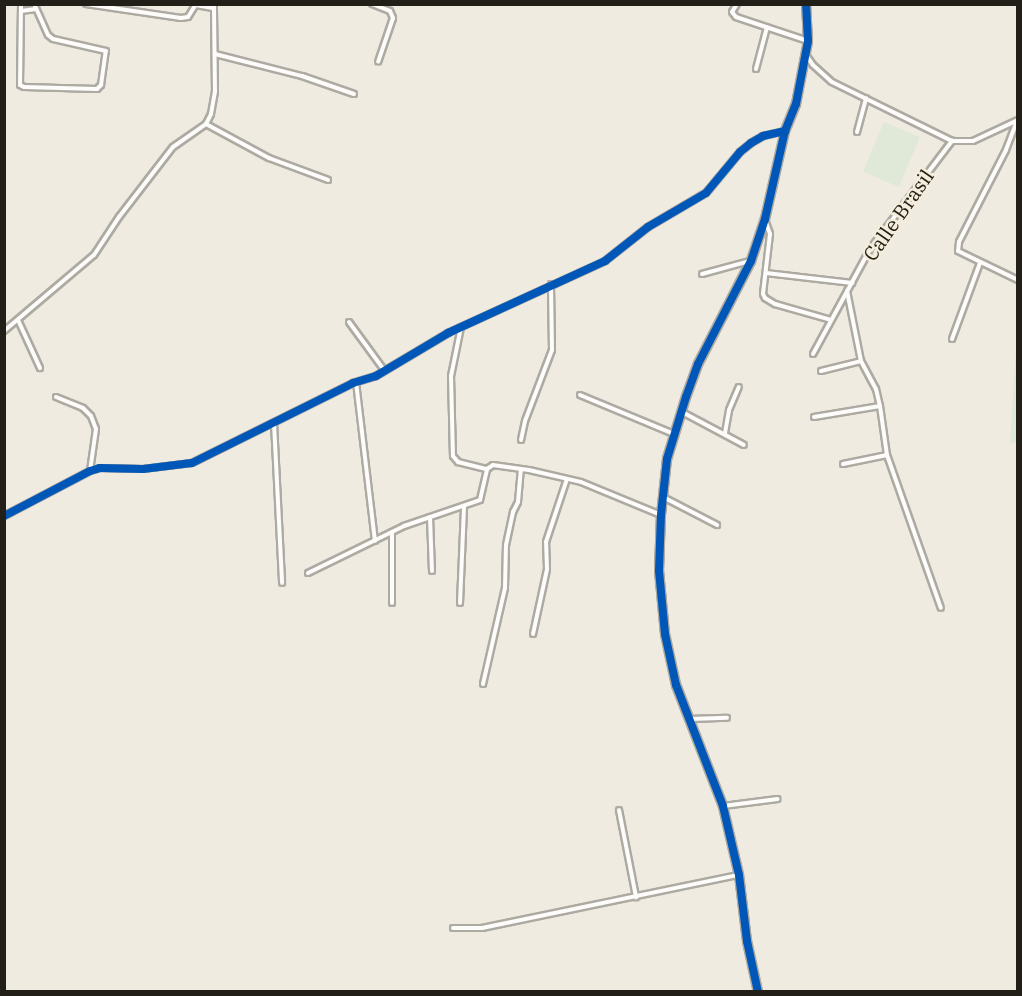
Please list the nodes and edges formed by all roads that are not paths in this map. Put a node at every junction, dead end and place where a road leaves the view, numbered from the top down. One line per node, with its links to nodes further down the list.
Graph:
1 (21, 4): 9 (street)
2 (86, 4): 6 (street)
3 (372, 4): 14 (street)
4 (737, 4): 10 (street)
5 (806, 4): 11 (street)
6 (196, 5): 7 (street)
7 (213, 6): 13 (street)
8 (35, 7): 9 (street); 9 (street)
9 (21, 11)
10 (767, 27): 11 (street); 15 (street)
11 (808, 41): 12 (street)
12 (805, 53): 17 (street); 20 (street)
13 (215, 54): 16 (street); 19 (street)
14 (378, 62)
15 (756, 69)
16 (354, 94)
17 (866, 98): 21 (street); 22 (street)
18 (1017, 120): 22 (street); 26 (street)
19 (206, 124): 23 (street); 33 (street)
20 (785, 131): 24 (street); 31 (street)
21 (857, 132)
22 (952, 141): 30 (street, Calle Brasil)
23 (328, 180)
24 (765, 219): 25 (street); 27 (street)
25 (751, 261): 28 (street); 49 (street)
26 (980, 263): 29 (street); 38 (street)
27 (766, 273): 30 (street); 34 (street)
28 (702, 274)
29 (1017, 280)
30 (852, 283): 32 (street, Calle Brasil)
31 (551, 284): 36 (street); 54 (street)
32 (847, 291): 34 (street, Calle Brasil); 40 (street)
33 (18, 320): 37 (street); 41 (street)
34 (831, 320): 39 (street, Calle Brasil)
35 (349, 322): 42 (street)
36 (461, 327): 42 (street); 58 (street)
37 (4, 331)
38 (952, 339)
39 (813, 354)
40 (861, 361): 43 (street); 48 (street)
41 (40, 368)
42 (384, 370): 44 (street)
43 (820, 371)
44 (356, 382): 51 (street); 69 (street)
45 (739, 387): 52 (street)
46 (580, 395): 53 (street)
47 (56, 397): 60 (street)
48 (880, 406): 50 (street); 56 (street)
49 (681, 412): 52 (street); 53 (street)
50 (814, 417)
51 (274, 423): 60 (street); 72 (street)
52 (725, 433): 55 (street)
53 (674, 434): 62 (street)
54 (521, 440)
55 (744, 445)
56 (887, 455): 57 (street); 75 (street)
57 (843, 464)
58 (487, 469): 59 (street); 63 (street)
59 (521, 469): 61 (street); 77 (street)
60 (90, 471): 65 (street)
61 (567, 479): 64 (street); 76 (street)
62 (663, 497): 64 (street); 67 (street)
63 (464, 506): 66 (street); 74 (street)
64 (662, 515): 79 (street)
65 (4, 516)
66 (430, 517): 68 (street); 70 (street)
67 (717, 525)
68 (392, 532): 69 (street); 73 (street)
69 (375, 541): 71 (street)
70 (432, 571)
71 (308, 573)
72 (282, 583)
73 (392, 603)
74 (460, 603)
75 (941, 608)
76 (533, 634)
77 (483, 684)
78 (727, 718): 79 (street)
79 (690, 719): 81 (street)
80 (778, 799): 81 (street)
81 (723, 806): 83 (street)
82 (619, 810): 84 (street)
83 (739, 874): 84 (street); 86 (street)
84 (636, 897): 85 (street)
85 (453, 928)
86 (758, 992)

